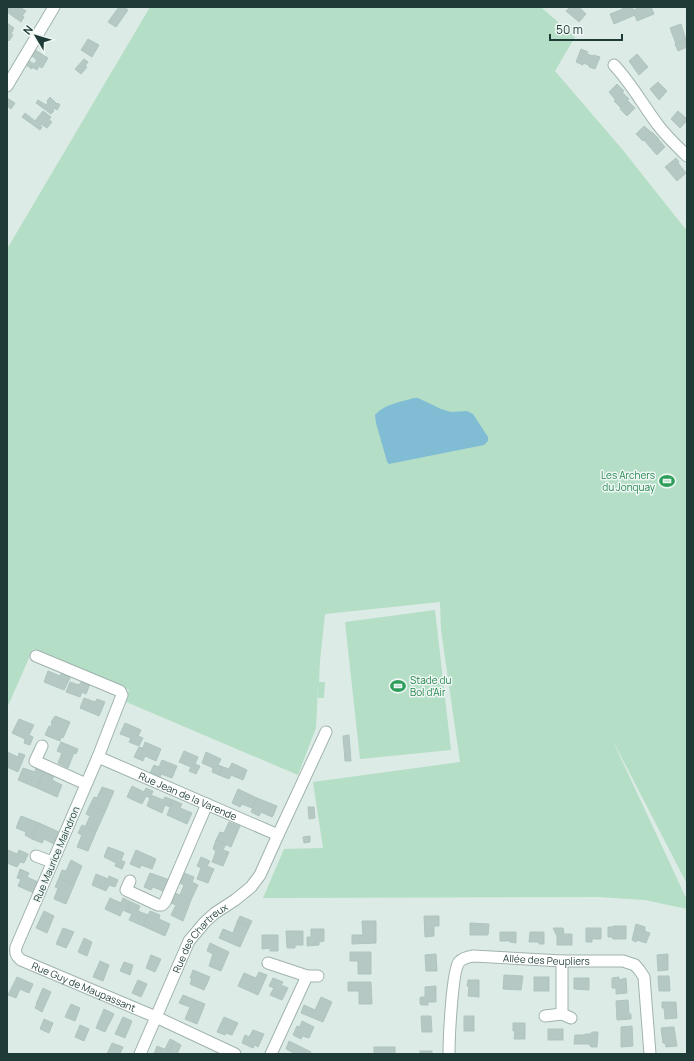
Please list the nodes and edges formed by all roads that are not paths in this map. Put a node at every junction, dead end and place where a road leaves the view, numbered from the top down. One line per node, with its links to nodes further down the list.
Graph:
1 (54, 7): 3 (street)
2 (614, 65): 4 (street)
3 (7, 86)
4 (687, 156)
5 (36, 656): 8 (street, Rue Maurice Maindron)
6 (326, 732): 11 (street, Rue des Chartreux)
7 (42, 746): 9 (street)
8 (98, 757): 9 (street, Rue Maurice Maindron); 10 (street, Rue Jean de la Varende)
9 (86, 784): 13 (street, Rue Maurice Maindron)
10 (207, 804): 11 (street, Rue Jean de la Varende); 14 (street)
11 (278, 835): 19 (street, Rue des Chartreux)
12 (36, 856): 13 (street)
13 (52, 862): 15 (street, Rue Maurice Maindron)
14 (130, 881)
15 (15, 952): 19 (street, Rue Guy de Maupassant)
16 (562, 961): 18 (street); 23 (street, Allée des Peupliers); 24 (street, Allée des Peupliers)
17 (268, 963): 22 (street)
18 (545, 1016)
19 (156, 1017): 20 (street, Rue des Chartreux); 21 (street, Rue Guy de Maupassant)
20 (140, 1054)
21 (235, 1054)
22 (271, 1054)
23 (449, 1054)
24 (650, 1054)

